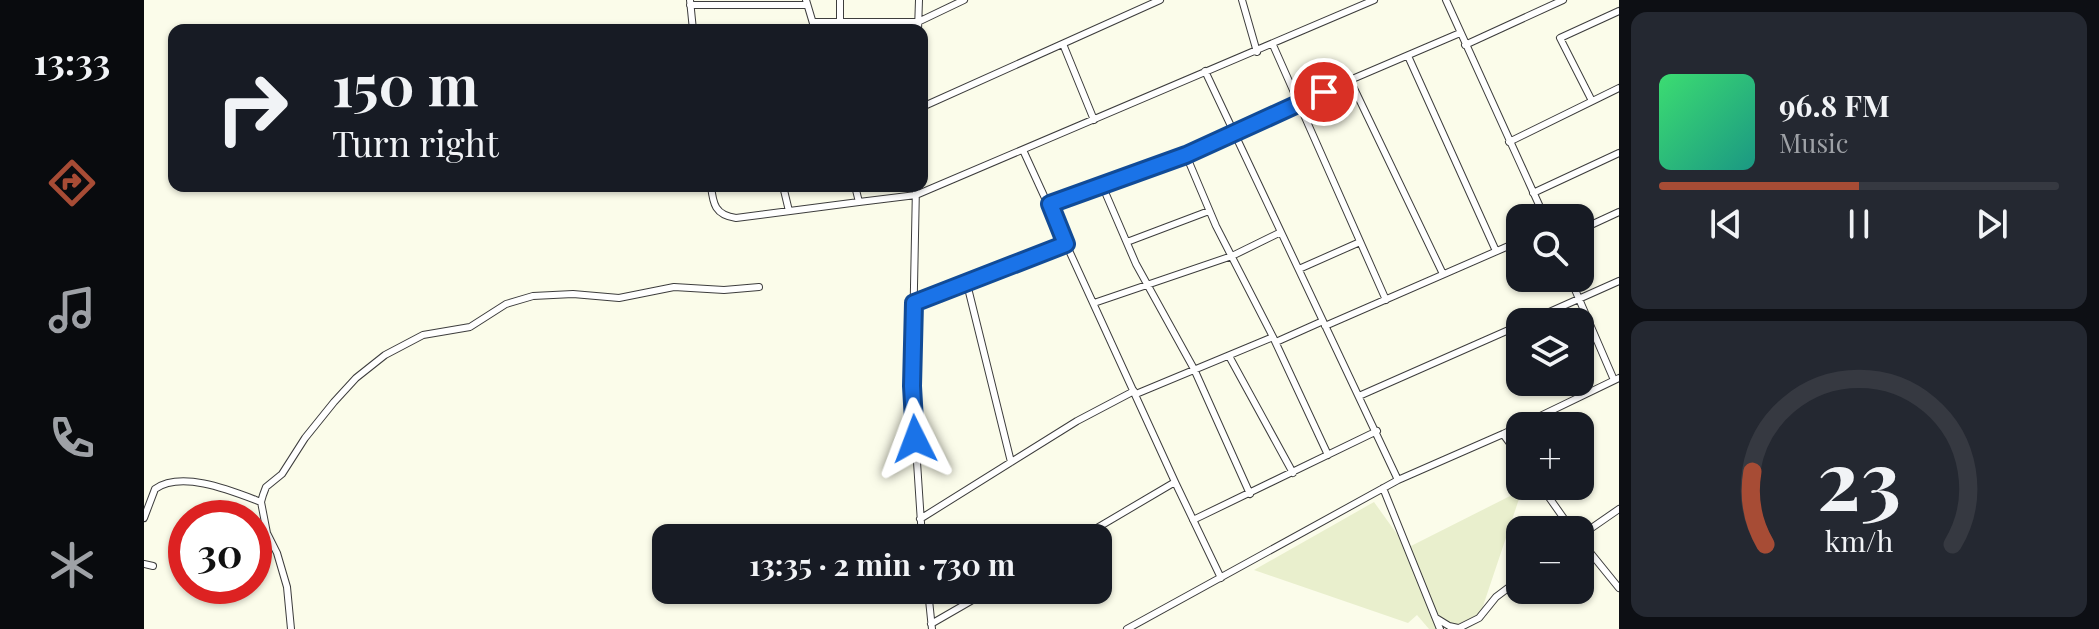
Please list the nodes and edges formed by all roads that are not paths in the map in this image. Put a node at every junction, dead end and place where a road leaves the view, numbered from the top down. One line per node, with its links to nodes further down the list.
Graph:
1 (840, 0): 12 (street)
2 (919, 0): 16 (street)
3 (964, 0): 17 (street)
4 (1160, 0): 19 (street)
5 (1242, 0): 22 (street)
6 (1446, 0): 18 (street)
7 (1563, 0): 21 (street)
8 (1369, 1): 20 (street)
9 (690, 2): 10 (street); 14 (street)
10 (807, 2): 13 (street)
11 (1619, 11): 27 (street)
12 (840, 21): 13 (street); 15 (street)
13 (813, 22)
14 (692, 24)
15 (887, 24)
16 (918, 24)
17 (922, 24)
18 (1460, 33): 21 (street); 23 (street)
19 (1063, 44): 28 (street); 30 (street)
20 (1273, 45): 22 (street); 29 (street)
21 (1465, 45): 32 (street)
22 (1257, 52): 24 (street)
23 (1408, 56): 25 (street); 56 (street)
24 (1205, 71): 30 (street); 31 (street)
25 (1350, 80): 29 (street); 59 (street)
26 (1619, 88): 27 (street)
27 (1592, 101): 32 (street)
28 (928, 104)
29 (1298, 104): 31 (street); 53 (street)
30 (1094, 120): 33 (street)
31 (1234, 134): 35 (street); 51 (street)
32 (1509, 142): 42 (street)
33 (1023, 150): 37 (street); 45 (street)
34 (1619, 153): 42 (street)
35 (1186, 155): 36 (street); 48 (street)
36 (1102, 185): 45 (street); 52 (street)
37 (928, 190)
38 (712, 192): 47 (street)
39 (784, 192): 47 (street)
40 (856, 192): 44 (street)
41 (923, 192): 43 (street)
42 (1533, 193): 46 (street)
43 (916, 195): 44 (street); 67 (street)
44 (859, 202): 47 (street)
45 (1050, 204): 54 (street)
46 (1538, 204)
47 (789, 211)
48 (1209, 211): 52 (street); 57 (street)
49 (1619, 212): 50 (street)
50 (1594, 224)
51 (1281, 232): 57 (street); 58 (street)
52 (1127, 242): 62 (street)
53 (1360, 242): 58 (street); 66 (street)
54 (1066, 244): 61 (street); 68 (street)
55 (1506, 247): 56 (street)
56 (1496, 251): 59 (street)
57 (1232, 256): 62 (street); 72 (street)
58 (1299, 269): 70 (street)
59 (1443, 274): 66 (street)
60 (1619, 281): 65 (street)
61 (967, 284): 67 (street); 82 (street)
62 (1148, 284): 68 (street); 74 (street)
63 (759, 287): 89 (street)
64 (1576, 292): 65 (street)
65 (1579, 299): 69 (street); 75 (street)
66 (1386, 300): 70 (street)
67 (914, 303): 92 (street)
68 (1094, 303): 76 (street)
69 (1559, 308)
70 (1324, 324): 72 (street); 77 (street)
71 (1506, 331): 77 (street)
72 (1274, 339): 73 (street); 81 (street)
73 (1229, 356): 74 (street); 83 (street)
74 (1194, 369): 76 (street); 87 (street)
75 (1616, 379): 79 (street)
76 (1135, 392): 82 (street); 85 (street)
77 (1359, 396): 78 (street)
78 (1377, 431): 81 (street); 84 (street)
79 (1503, 434): 80 (street); 84 (street)
80 (1506, 438)
81 (1328, 455): 83 (street)
82 (1011, 462): 92 (street)
83 (1293, 473): 87 (street)
84 (1398, 480): 86 (street)
85 (1175, 482): 93 (street); 95 (street)
86 (1383, 488): 101 (street); 106 (street)
87 (1250, 494): 93 (street)
88 (255, 500): 91 (street)
89 (262, 500)
90 (1619, 509): 96 (street)
91 (144, 518)
92 (920, 519): 94 (street)
93 (1193, 520): 101 (street)
94 (921, 524)
95 (1104, 524)
96 (1594, 528)
97 (272, 543): 109 (street)
98 (1594, 556): 102 (street)
99 (144, 564): 100 (street)
100 (153, 566)
101 (1221, 578): 110 (street)
102 (1619, 588)
103 (1506, 590): 108 (street)
104 (929, 604): 107 (street)
105 (967, 604): 107 (street)
106 (1436, 618): 108 (street); 111 (street)
107 (931, 626)
108 (1458, 628)
109 (291, 629)
110 (1127, 629)
111 (1440, 629)

